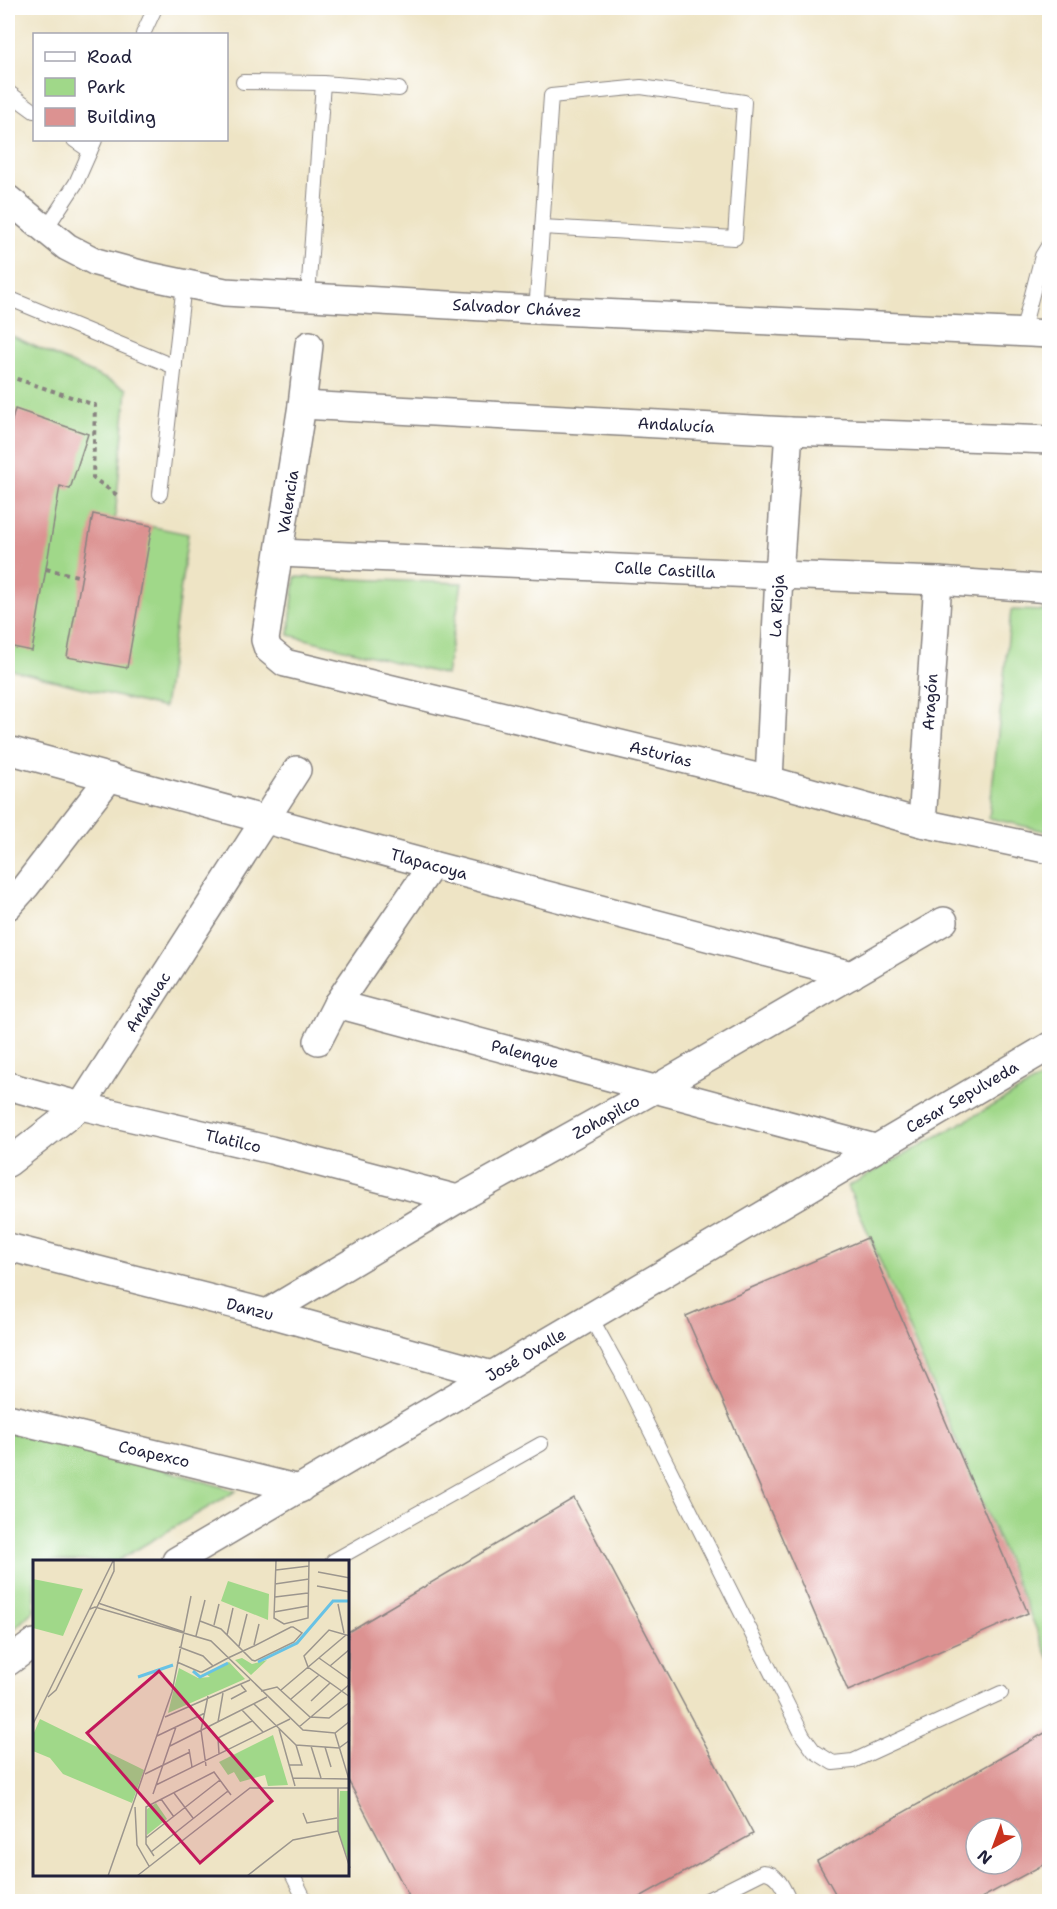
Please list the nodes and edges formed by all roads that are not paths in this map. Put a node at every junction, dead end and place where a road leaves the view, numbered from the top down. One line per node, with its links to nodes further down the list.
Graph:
1 (155, 8): 2 (lane)
2 (143, 33)
3 (243, 82): 4 (lane)
4 (323, 83): 5 (lane); 15 (lane)
5 (399, 89)
6 (8, 92): 7 (lane)
7 (33, 110)
8 (78, 141): 9 (lane)
9 (93, 145): 12 (lane)
10 (8, 199): 12 (street, Salvador Chávez)
11 (542, 226): 11 (lane); 17 (lane)
12 (45, 230): 14 (street, Salvador Chávez)
13 (1050, 243): 18 (lane)
14 (184, 284): 15 (street, Salvador Chávez); 21 (lane)
15 (308, 296): 17 (street, Salvador Chávez)
16 (8, 298): 21 (lane)
17 (536, 310): 18 (street, Salvador Chávez)
18 (1022, 333): 19 (street, Salvador Chávez)
19 (1050, 334)
20 (309, 345): 22 (street, Valencia)
21 (175, 367): 25 (lane)
22 (302, 405): 23 (street, Andalucía); 26 (street, Valencia)
23 (789, 431): 24 (street, Andalucía); 27 (street, La Rioja)
24 (1050, 440)
25 (160, 494)
26 (280, 553): 27 (street, Calle Castilla); 30 (street, Valencia)
27 (779, 575): 28 (street, Calle Castilla); 34 (street, La Rioja)
28 (938, 581): 29 (street, Calle Castilla); 36 (street, Aragón)
29 (1050, 589)
30 (274, 656): 34 (street, Asturias)
31 (8, 750): 33 (street, Tlapacoya)
32 (297, 770): 35 (street, Anáhuac)
33 (110, 777): 35 (street, Tlapacoya); 39 (street)
34 (769, 780): 36 (street, Asturias)
35 (266, 820): 38 (street, Tlapacoya); 47 (street, Anáhuac)
36 (922, 823): 37 (street, Asturias)
37 (1050, 850)
38 (432, 865): 41 (street, Tlapacoya); 42 (street)
39 (8, 906)
40 (944, 921): 41 (street, Zohapilco)
41 (852, 975): 46 (street, Zohapilco)
42 (338, 1004): 43 (street); 46 (street, Palenque)
43 (318, 1041)
44 (1050, 1046): 48 (street, Cesar Sepulveda)
45 (8, 1086): 47 (street, Tlatilco)
46 (657, 1088): 48 (street, Palenque); 50 (street, Zohapilco)
47 (81, 1106): 49 (street, Anáhuac); 50 (street, Tlatilco)
48 (875, 1148): 53 (street, José Ovalle)
49 (8, 1163)
50 (458, 1199): 52 (street, Zohapilco)
51 (8, 1247): 52 (street, Danzu)
52 (267, 1313): 54 (street, Danzu)
53 (591, 1318): 54 (street, José Ovalle); 62 (lane)
54 (492, 1375): 57 (street, José Ovalle)
55 (8, 1419): 57 (street, Coapexco)
56 (541, 1444): 59 (lane)
57 (300, 1489): 58 (street, José Ovalle)
58 (178, 1560)
59 (335, 1560)
60 (33, 1644): 61 (street)
61 (8, 1662)
62 (1001, 1693)
63 (293, 1876): 64 (lane)
64 (306, 1902)
65 (703, 1902): 66 (lane)
66 (790, 1902)

